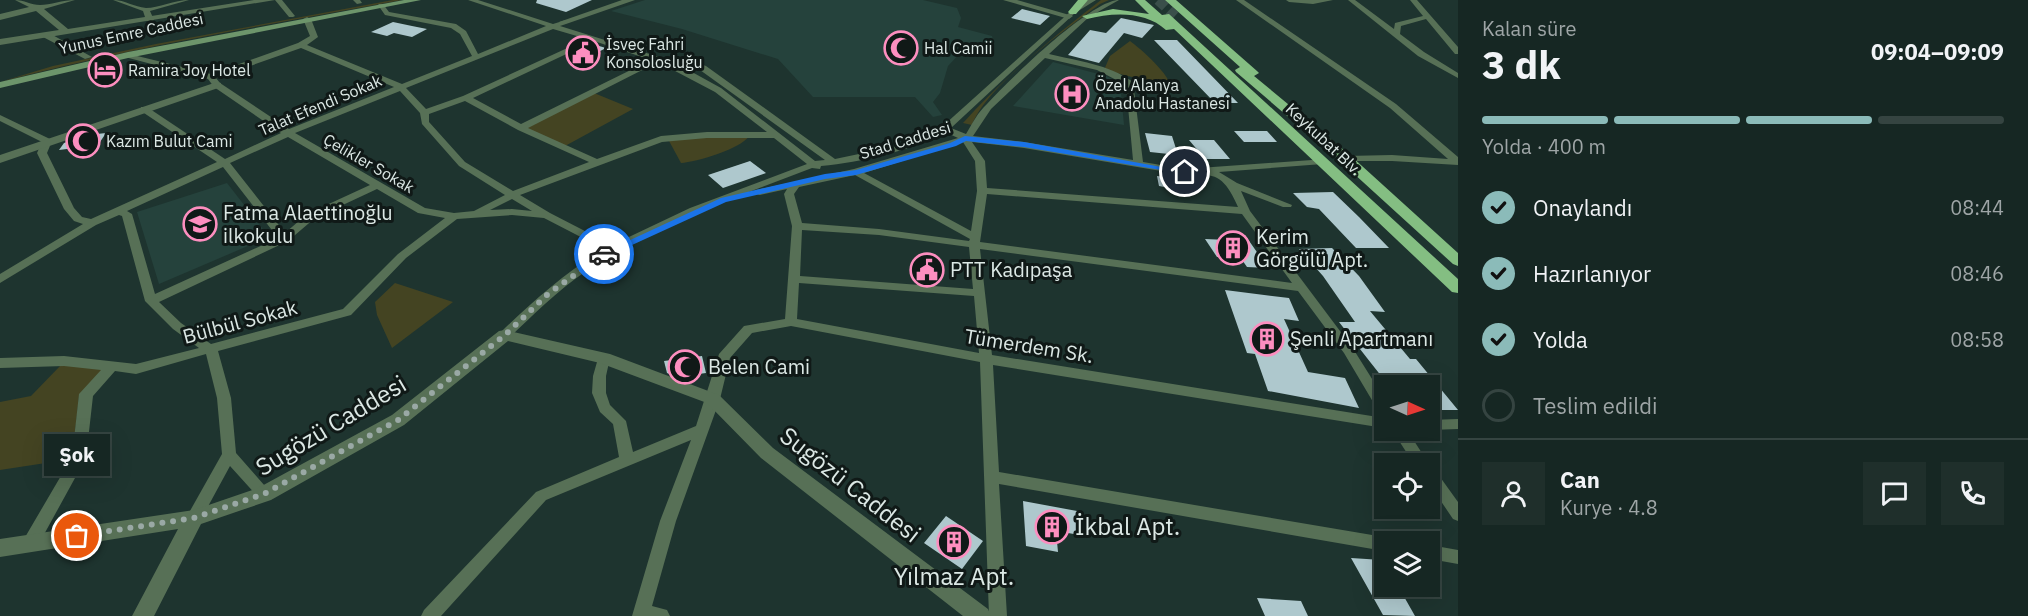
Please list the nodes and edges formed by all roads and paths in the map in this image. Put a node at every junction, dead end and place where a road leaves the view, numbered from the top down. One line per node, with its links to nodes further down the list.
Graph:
1 (19, 0): 24 (street)
2 (71, 0): 24 (street)
3 (116, 0): 25 (street)
4 (186, 0): 25 (street)
5 (272, 0): 33 (street)
6 (278, 0): 27 (street)
7 (417, 0): 22 (main road, Yunus Emre Caddesi)
8 (471, 0): 35 (street)
9 (497, 0): 34 (street)
10 (631, 0): 34 (street)
11 (1007, 0): 26 (street)
12 (1083, 0): 26 (highway)
13 (1092, 0): 26 (street, Stad Caddesi)
14 (1116, 0): 28 (street, Stad Caddesi)
15 (1170, 0): 29 (highway)
16 (1239, 0): 71 (street)
17 (1289, 0): 18 (street)
18 (1330, 0)
19 (1351, 0): 38 (street)
20 (1413, 0): 31 (street)
21 (357, 2): 22 (main road, Yunus Emre Caddesi); 27 (main road, Yunus Emre Caddesi)
22 (378, 3): 32 (main road, Yunus Emre Caddesi); 44 (street)
23 (1144, 4): 29 (highway); 29 (highway)
24 (36, 7): 30 (street); 36 (street)
25 (146, 10): 33 (street)
26 (1071, 14): 58 (street, Stad Caddesi)
27 (291, 16): 46 (main road, Yunus Emre Caddesi)
28 (1087, 16): 29 (highway); 45 (street, Stad Caddesi)
29 (1171, 16): 66 (highway, Keykubat Blv.); 68 (highway, Keykubat Blv.)
30 (0, 17)
31 (1427, 17): 38 (street); 42 (street)
32 (307, 19): 41 (street); 43 (main road, Yunus Emre Caddesi)
33 (150, 20): 36 (street)
34 (563, 22): 35 (street, Talat Efendi Sokak); 70 (street)
35 (550, 25): 39 (street); 44 (street, Talat Efendi Sokak)
36 (67, 32): 37 (street)
37 (46, 35): 40 (street); 46 (street)
38 (1396, 35): 48 (street)
39 (593, 39): 47 (street); 53 (street)
40 (0, 42)
41 (301, 45): 50 (street); 52 (street)
42 (1458, 52)
43 (128, 55): 50 (street, Çelikler Sokak); 51 (main road, Yunus Emre Caddesi)
44 (475, 55): 52 (street, Talat Efendi Sokak)
45 (1043, 55): 62 (street, Stad Caddesi); 74 (street)
46 (88, 57): 49 (main road, Yunus Emre Caddesi)
47 (658, 59): 57 (street); 60 (street)
48 (1458, 76)
49 (0, 78)
50 (214, 81): 54 (street); 59 (street, Çelikler Sokak)
51 (0, 85)
52 (401, 87): 55 (street); 59 (street, Talat Efendi Sokak)
53 (466, 98): 55 (street); 57 (street)
54 (144, 109): 63 (street); 72 (street)
55 (424, 113): 83 (street)
56 (0, 118): 63 (street)
57 (520, 128): 69 (street)
58 (944, 128): 61 (street, Stad Caddesi); 62 (street)
59 (288, 133): 72 (street, Talat Efendi Sokak); 80 (street, Çelikler Sokak)
60 (776, 135): 69 (street); 73 (street)
61 (929, 138): 64 (street); 70 (street, Stad Caddesi)
62 (965, 138): 64 (street, Stad Caddesi); 67 (street); 74 (street)
63 (47, 141): 65 (street); 91 (street)
64 (953, 144): 67 (street); 76 (street, Stad Caddesi)
65 (0, 159)
66 (1346, 159): 71 (street); 96 (highway, Keykubat Blv.)
67 (980, 161): 82 (street)
68 (1323, 161): 75 (street); 100 (highway, Keykubat Blv.)
69 (596, 162): 83 (street)
70 (834, 162): 73 (street, Stad Caddesi); 77 (street)
71 (1458, 162)
72 (225, 163): 86 (street, Talat Efendi Sokak); 93 (street)
73 (814, 164): 78 (street); 84 (street, Stad Caddesi)
74 (1138, 164): 75 (street)
75 (1209, 170): 81 (street)
76 (856, 172): 77 (street, Stad Caddesi); 94 (street)
77 (840, 175): 78 (street, Stad Caddesi)
78 (825, 177): 79 (street, Stad Caddesi)
79 (796, 184): 84 (street, Stad Caddesi); 92 (street)
80 (378, 185): 90 (street, Çelikler Sokak); 93 (street)
81 (1233, 185): 85 (street); 87 (street)
82 (982, 190): 87 (street); 94 (street)
83 (512, 195): 88 (street); 89 (street)
84 (723, 200): 95 (street, Stad Caddesi)
85 (1287, 205)
86 (118, 211): 91 (street, Talat Efendi Sokak); 102 (street)
87 (1245, 211): 99 (street)
88 (478, 213): 89 (street, Çelikler Sokak); 90 (street, Çelikler Sokak)
89 (546, 215): 95 (street)
90 (454, 216): 105 (street, Bülbül Sokak)
91 (92, 223): 97 (street, Talat Efendi Sokak)
92 (797, 226): 94 (street); 98 (street)
93 (284, 239): 102 (street)
94 (975, 241): 99 (street); 101 (street)
95 (612, 249): 104 (street, Stad Caddesi)
96 (1458, 261)
97 (0, 279)
98 (795, 279): 101 (street); 103 (street)
99 (1302, 288): 110 (street)
100 (1458, 288)
101 (979, 293): 107 (street)
102 (151, 301): 105 (street)
103 (791, 322): 107 (street, Tümerdem Sk.); 111 (street, Tümerdem Sk.)
104 (505, 335): 106 (street, Sugözü Caddesi); 120 (street, Sugözü Caddesi)
105 (212, 351): 109 (street, Bülbül Sokak); 116 (street)
106 (604, 358): 111 (street, Sugözü Caddesi); 117 (street)
107 (986, 359): 112 (street, Tümerdem Sk.); 118 (street)
108 (0, 363): 109 (street, Bülbül Sokak)
109 (112, 366): 124 (street)
110 (1374, 392)
111 (713, 399): 115 (street, Tümerdem Sk.); 132 (street, Sugözü Caddesi)
112 (1374, 421)
113 (1458, 424): 114 (street)
114 (1440, 425)
115 (702, 429): 117 (street); 128 (street, Tümerdem Sk.)
116 (229, 454): 120 (street); 122 (street)
117 (627, 460): 130 (street)
118 (991, 477): 123 (street); 133 (street)
119 (1440, 488): 121 (street)
120 (264, 494): 122 (street, Sugözü Caddesi)
121 (1458, 514)
122 (194, 518): 124 (street, Sugözü Caddesi); 129 (street)
123 (1374, 542)
124 (30, 544): 125 (street, Sugözü Caddesi)
125 (0, 548)
126 (1440, 554): 127 (street)
127 (1458, 557)
128 (642, 613): 131 (street)
129 (143, 616)
130 (430, 616)
131 (661, 616)
132 (980, 616)
133 (998, 616)

